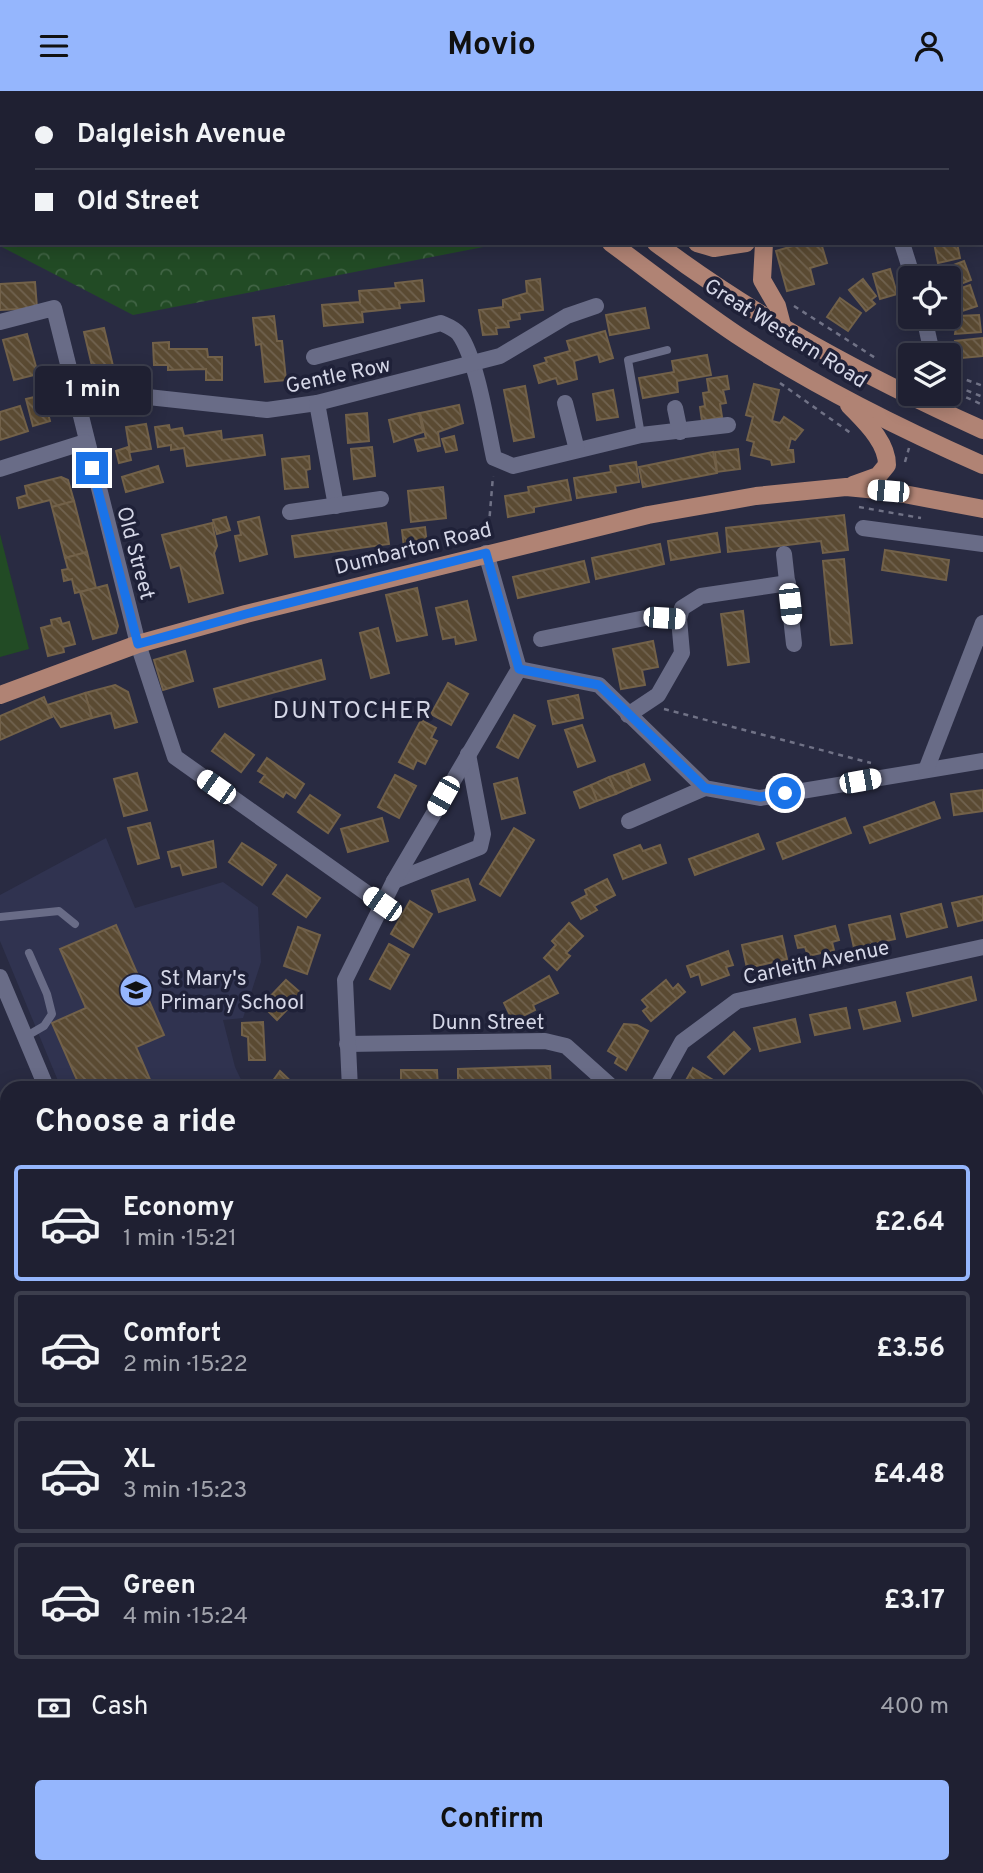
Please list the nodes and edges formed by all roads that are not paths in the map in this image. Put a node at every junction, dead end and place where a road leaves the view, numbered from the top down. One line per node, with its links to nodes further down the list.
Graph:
1 (614, 245): 14 (main road, Great Western Road)
2 (659, 245): 10 (main road, Great Western Road)
3 (703, 245): 4 (main road)
4 (733, 245)
5 (764, 245): 10 (main road)
6 (903, 245): 7 (street)
7 (909, 266)
8 (596, 306): 13 (street, Gentle Row)
9 (0, 323): 15 (street, Old Street)
10 (783, 328): 20 (main road, Great Western Road)
11 (667, 350): 22 (lane)
12 (314, 357): 13 (street)
13 (472, 366): 16 (street, Gentle Row); 24 (street)
14 (840, 395): 25 (main road, Great Western Road); 27 (main road)
15 (75, 398): 16 (street, Gentle Row); 23 (street, Old Street)
16 (317, 403): 29 (street)
17 (565, 403): 24 (street)
18 (675, 408): 21 (street)
19 (727, 425): 21 (street)
20 (983, 430)
21 (680, 432): 22 (street)
22 (640, 435): 24 (street)
23 (85, 442): 26 (street); 40 (street, Old Street)
24 (577, 450)
25 (983, 465)
26 (0, 469)
27 (846, 487): 30 (main road); 34 (main road, Dumbarton Road)
28 (381, 499): 29 (street)
29 (336, 506): 31 (street)
30 (983, 509)
31 (290, 512)
32 (863, 528): 33 (street)
33 (983, 544)
34 (486, 553): 40 (main road, Dumbarton Road); 42 (street)
35 (784, 554): 36 (street)
36 (788, 583): 37 (street); 41 (street)
37 (679, 619): 39 (street); 44 (street)
38 (983, 623): 47 (street)
39 (541, 639)
40 (138, 644): 43 (main road, Dumbarton Road); 51 (street, Old Street)
41 (794, 644)
42 (519, 669): 44 (street); 45 (street)
43 (0, 695)
44 (628, 715): 48 (street)
45 (468, 754): 50 (street); 50 (street)
46 (983, 761): 47 (street)
47 (926, 770): 48 (street)
48 (705, 788): 49 (street)
49 (629, 821)
50 (394, 881): 51 (street)
51 (382, 904): 58 (street)
52 (0, 918): 53 (lane)
53 (75, 924)
54 (983, 947): 62 (street, Carleith Avenue)
55 (29, 953): 57 (lane)
56 (0, 977): 57 (street)
57 (25, 1037): 59 (street)
58 (347, 1044): 60 (street); 61 (street, Dunn Street)
59 (44, 1081)
60 (349, 1081)
61 (605, 1081)
62 (660, 1081)

